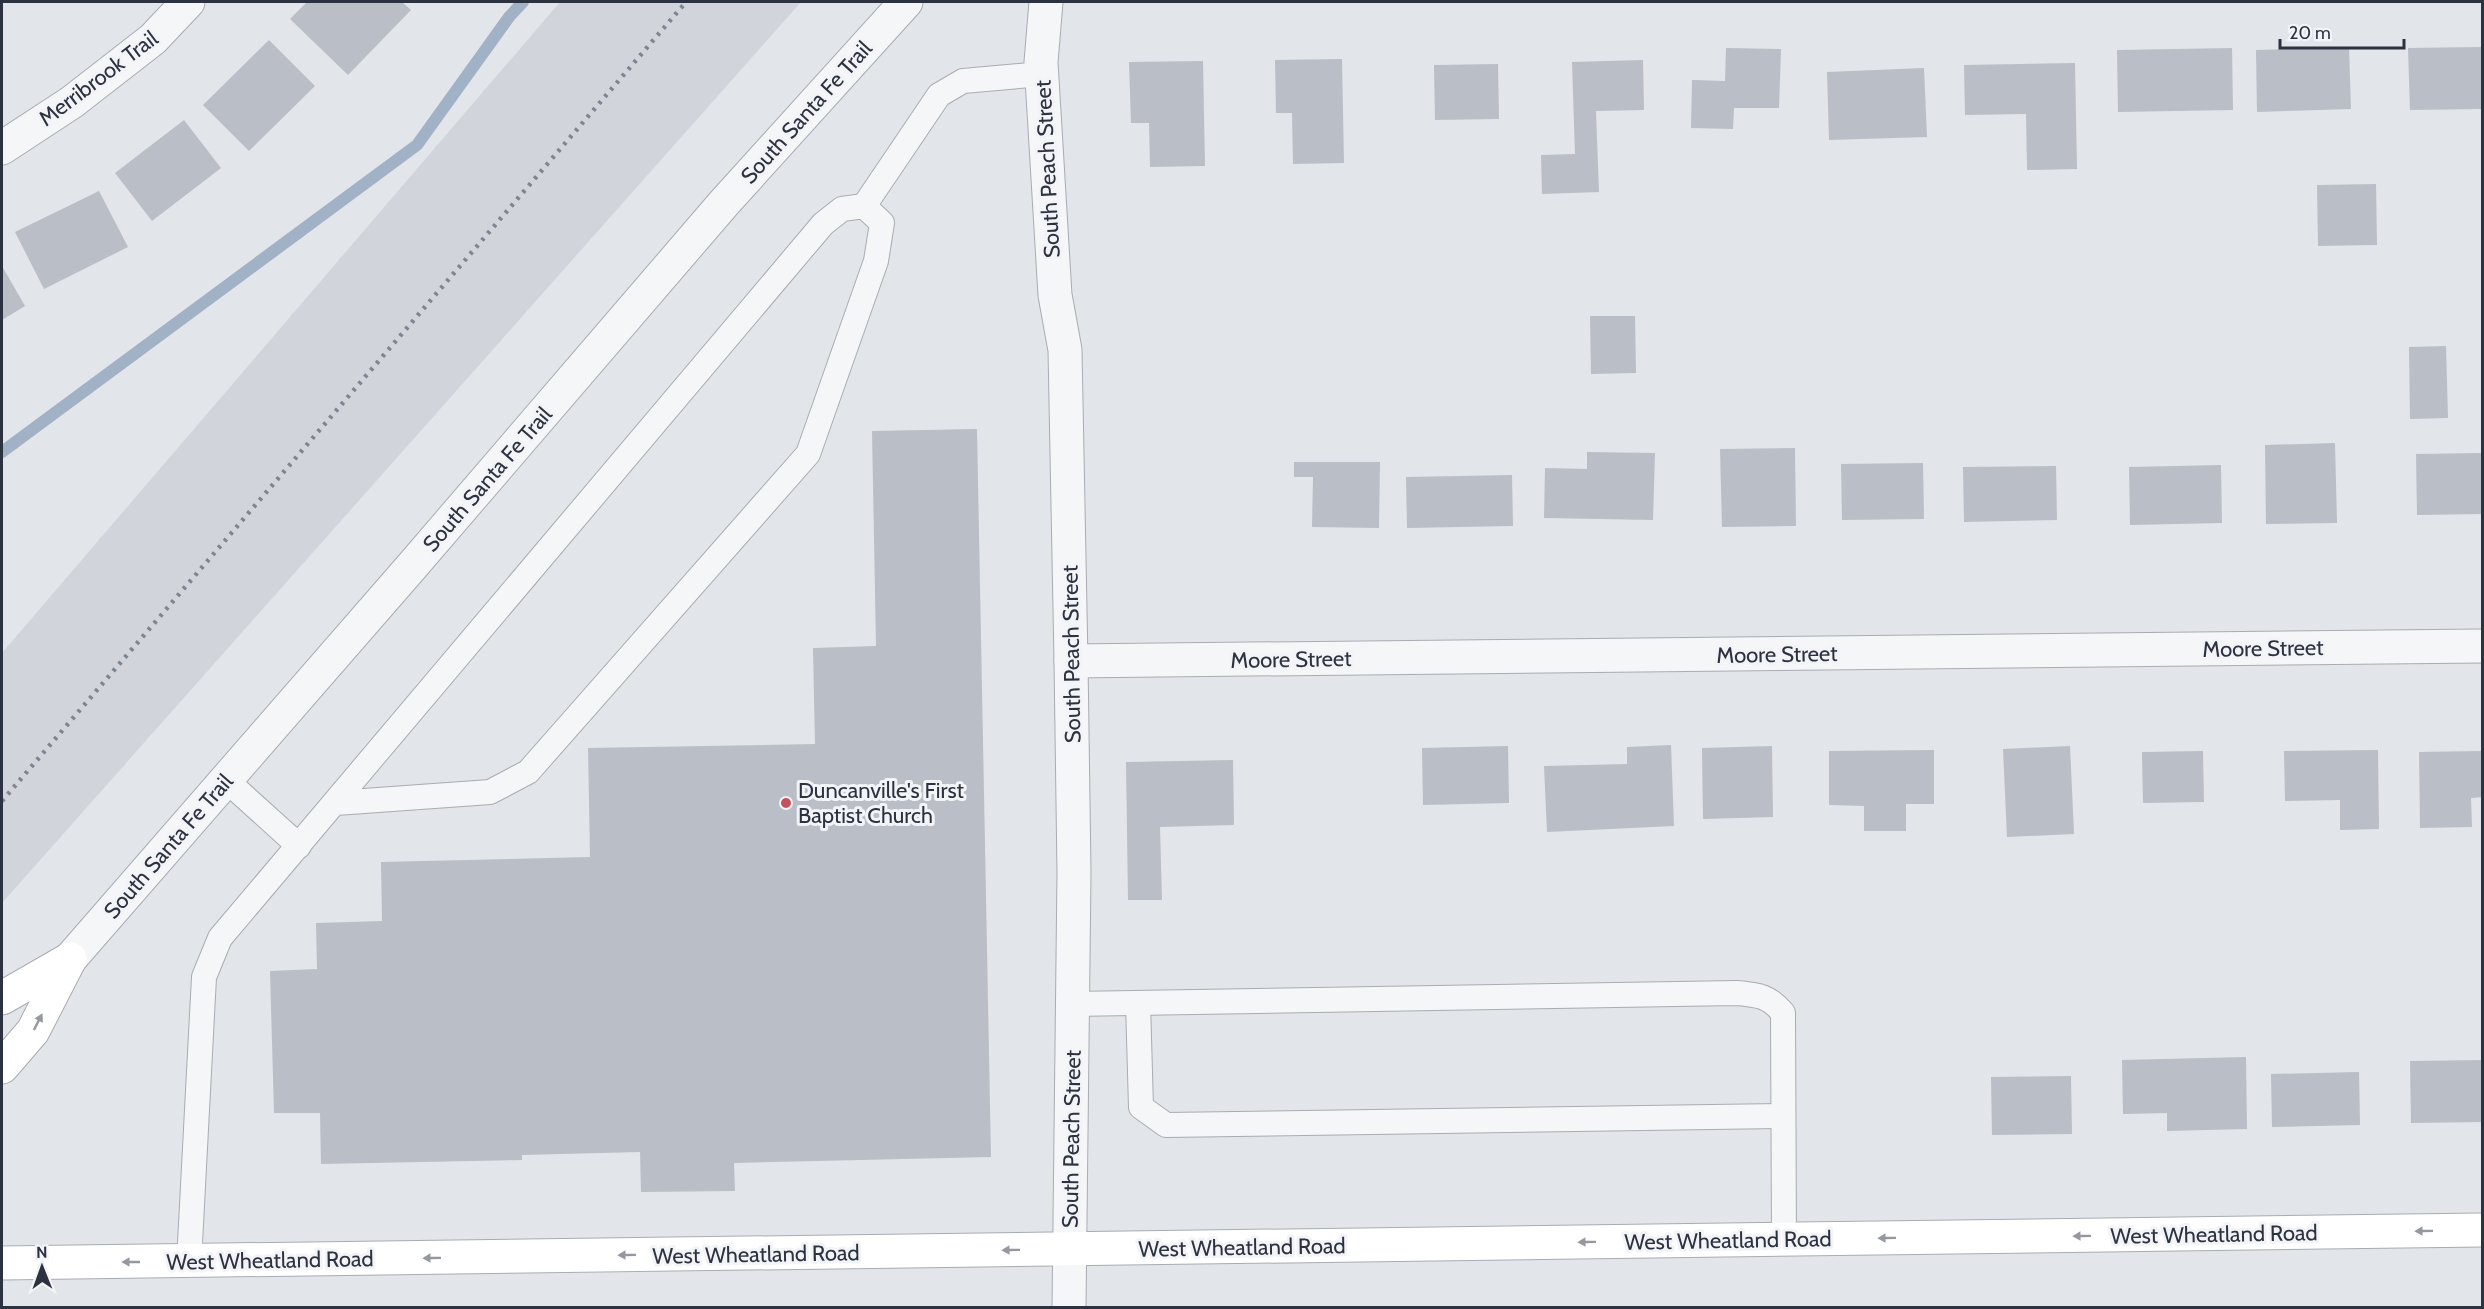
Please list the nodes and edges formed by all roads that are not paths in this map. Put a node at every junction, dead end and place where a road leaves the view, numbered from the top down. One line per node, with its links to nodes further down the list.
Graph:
1 (188, 2): 5 (street, Merribrook Trail)
2 (906, 2): 9 (street, South Santa Fe Trail)
3 (1047, 2): 4 (street, South Peach Street)
4 (1041, 74): 6 (lane); 8 (street, South Peach Street)
5 (2, 148)
6 (864, 206): 10 (lane); 10 (lane)
7 (2482, 646): 8 (street, Moore Street)
8 (1071, 661): 15 (street, South Peach Street)
9 (226, 780): 11 (lane); 12 (street, South Santa Fe Trail)
10 (336, 802): 11 (lane)
11 (299, 846): 21 (lane)
12 (70, 959): 13 (main road, South Santa Fe Trail); 16 (main road, South Santa Fe Trail, one-way to 12)
13 (2, 998)
14 (1138, 1003): 15 (lane); 17 (lane); 17 (lane)
15 (1072, 1004): 20 (street, South Peach Street)
16 (2, 1067)
17 (1783, 1116): 19 (lane)
18 (2482, 1230): 19 (main road, West Wheatland Road, one-way to 19)
19 (1784, 1239): 20 (main road, West Wheatland Road, one-way to 20)
20 (1069, 1249): 21 (main road, West Wheatland Road, one-way to 21); 23 (street, South Peach Street)
21 (189, 1262): 22 (main road, West Wheatland Road, one-way to 22)
22 (2, 1263)
23 (1069, 1308)

